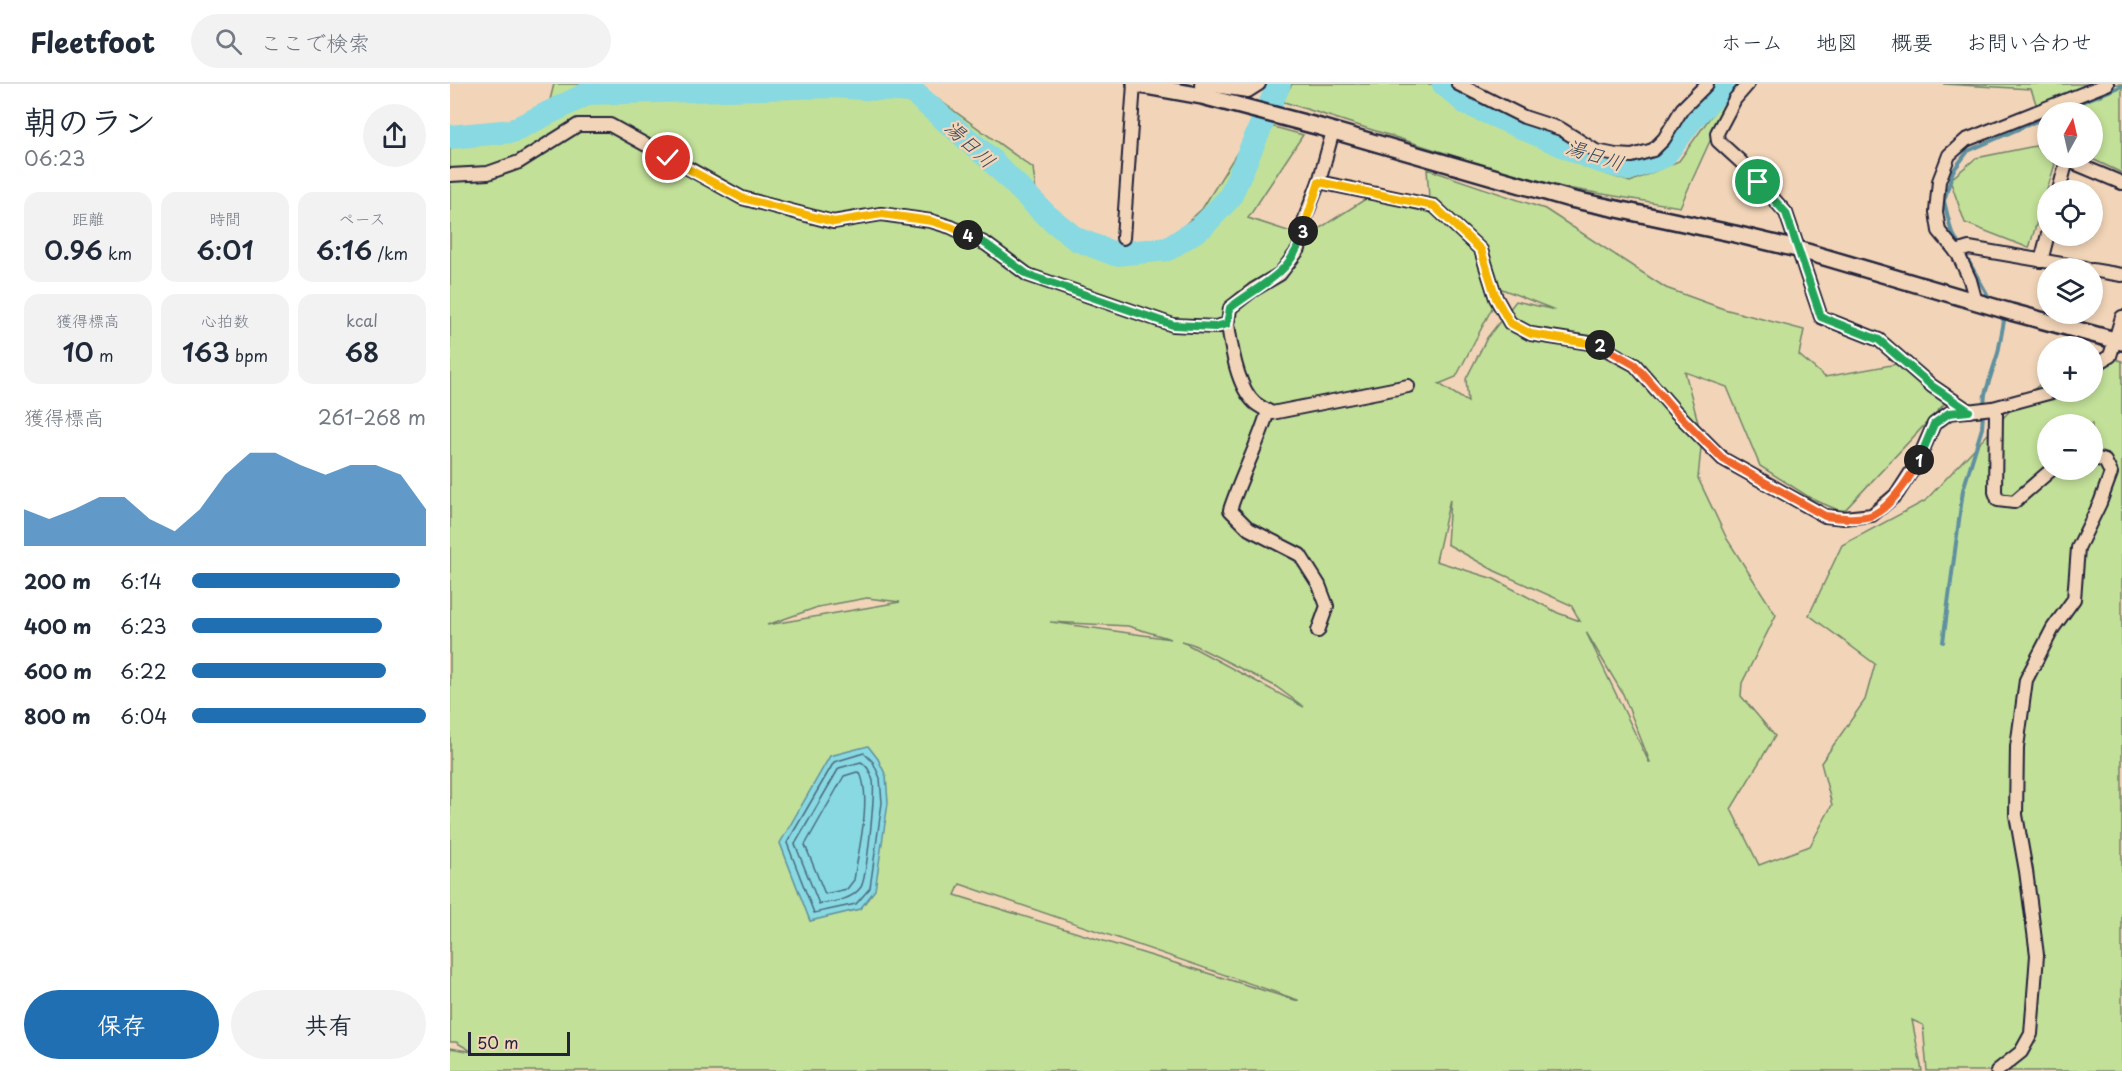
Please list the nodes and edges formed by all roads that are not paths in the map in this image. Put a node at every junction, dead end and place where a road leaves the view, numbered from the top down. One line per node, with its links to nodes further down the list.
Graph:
1 (1135, 84): 6 (street); 14 (street)
2 (1258, 84): 8 (street)
3 (1458, 84): 4 (street)
4 (1707, 84)
5 (2107, 84): 16 (street)
6 (1151, 85): 8 (street)
7 (1740, 87): 15 (street)
8 (1199, 88): 9 (street)
9 (1326, 129): 12 (street); 15 (street)
10 (450, 175): 22 (street)
11 (2061, 180): 13 (street)
12 (1319, 182): 22 (street); 29 (street)
13 (2122, 183)
14 (1123, 238)
15 (1797, 249): 20 (street); 29 (street)
16 (1956, 252): 17 (street); 20 (street)
17 (2037, 260)
18 (2103, 272): 19 (street)
19 (2122, 275)
20 (1976, 302): 23 (street)
21 (2122, 317): 23 (street)
22 (1227, 324): 28 (street)
23 (2118, 341): 24 (street)
24 (2103, 360)
25 (1408, 386): 28 (street)
26 (2037, 396): 27 (street)
27 (1993, 408): 29 (street); 31 (street)
28 (1269, 411): 32 (street)
29 (1969, 411)
30 (2103, 460): 33 (street)
31 (2039, 480)
32 (1318, 631)
33 (1997, 1071)

